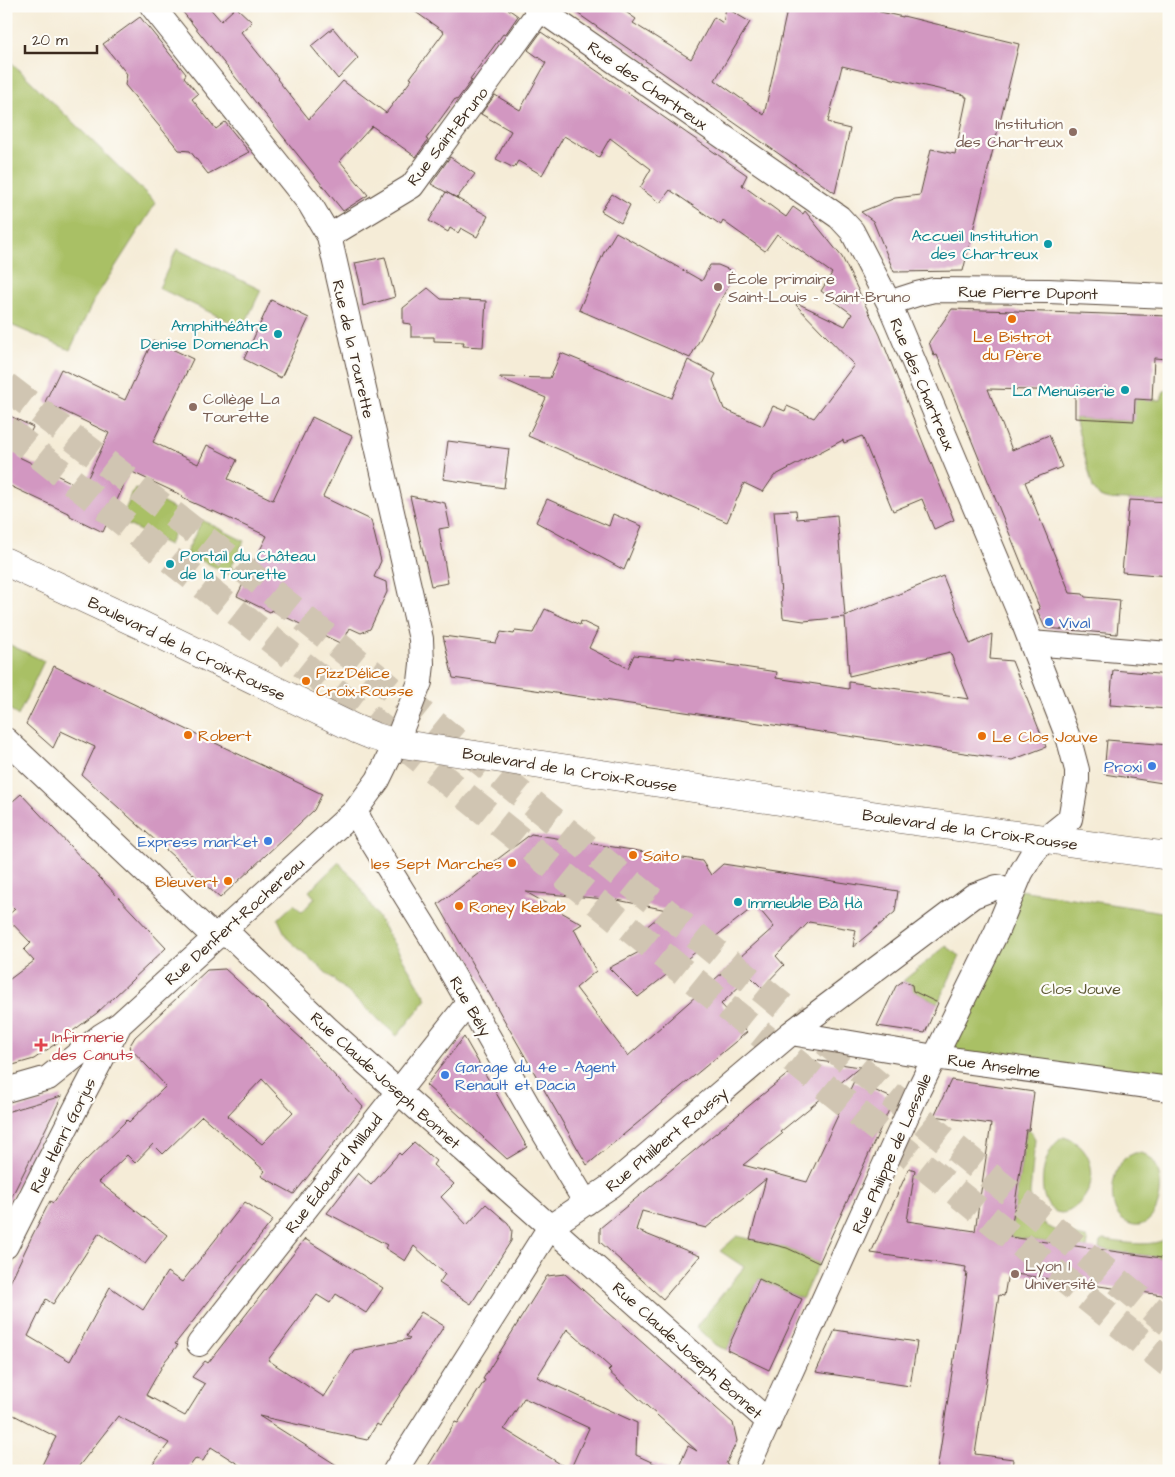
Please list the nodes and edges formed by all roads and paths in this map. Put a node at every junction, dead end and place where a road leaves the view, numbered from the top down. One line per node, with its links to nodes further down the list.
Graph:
1 (152, 6): 3 (street, Rue de la Tourette)
2 (538, 8): 3 (street, Rue Saint-Bruno); 5 (street, Rue des Chartreux)
3 (329, 236): 10 (street, Rue de la Tourette)
4 (1169, 296): 5 (street, Rue Pierre Dupont)
5 (889, 303): 7 (street, Rue des Chartreux)
6 (6, 562): 10 (main road, Boulevard de la Croix-Rousse)
7 (1031, 643): 8 (street); 12 (street, Rue des Chartreux)
8 (1169, 654)
9 (6, 740): 15 (street, Rue Claude-Joseph Bonnet)
10 (396, 743): 11 (street, Rue Denfert-Rochereau); 12 (main road, Boulevard de la Croix-Rousse)
11 (354, 811): 15 (street, Rue Denfert-Rochereau); 16 (street, Rue Bély)
12 (1044, 840): 13 (main road, Boulevard de la Croix-Rousse); 14 (street, Rue Philippe de Lassalle)
13 (1169, 856)
14 (1013, 893): 18 (street, Rue Philibert Roussy); 19 (street, Rue Philippe de Lassalle)
15 (218, 934): 17 (street, Rue Denfert-Rochereau); 23 (street, Rue Claude-Joseph Bonnet)
16 (469, 1002): 23 (street, Rue Édouard Millaud); 25 (street, Rue Bély)
17 (120, 1024): 20 (street, Rue Denfert-Rochereau); 24 (street, Rue Henri Gorjus)
18 (791, 1033): 19 (street, Rue Anselme); 25 (street, Rue Philibert Roussy)
19 (936, 1057): 21 (street, Rue Anselme); 29 (street, Rue Philippe de Lassalle)
20 (48, 1078): 22 (street, Rue Denfert-Rochereau); 24 (street)
21 (1169, 1089)
22 (6, 1090)
23 (397, 1091): 26 (street, Rue Claude-Joseph Bonnet); 28 (street, Rue Édouard Millaud)
24 (78, 1102): 27 (street, Rue Henri Gorjus)
25 (586, 1203): 26 (street, Rue Philibert Roussy)
26 (550, 1227): 29 (street, Rue Claude-Joseph Bonnet); 30 (street, Rue Philibert Roussy)
27 (6, 1246)
28 (198, 1344)
29 (769, 1422): 31 (street, Rue Philippe de Lassalle)
30 (396, 1471)
31 (746, 1471)

